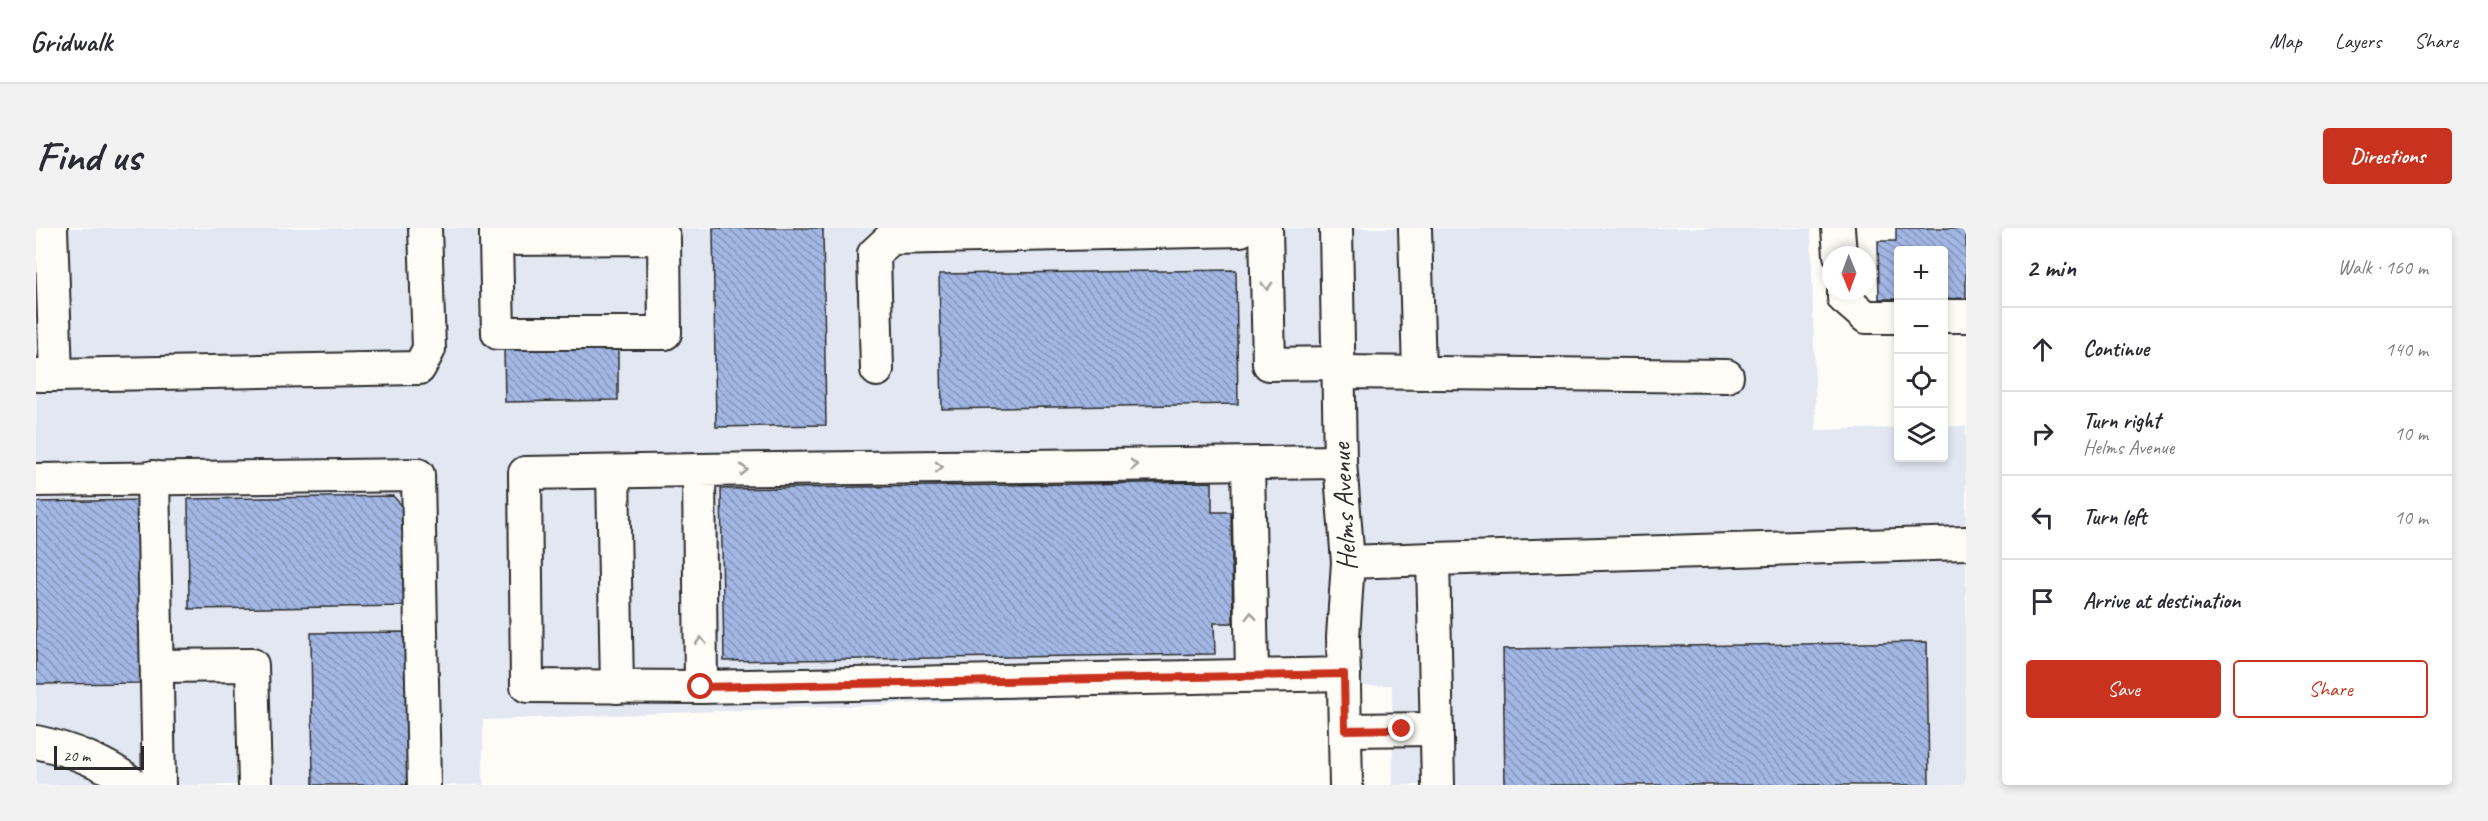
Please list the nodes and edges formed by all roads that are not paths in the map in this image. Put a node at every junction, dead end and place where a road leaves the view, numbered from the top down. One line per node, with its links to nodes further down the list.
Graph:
1 (51, 228): 18 (street)
2 (425, 228): 18 (street)
3 (1244, 228): 16 (street)
4 (1266, 228): 15 (street, one-way to 15)
5 (1336, 228): 15 (street, Helms Avenue)
6 (1415, 228): 17 (street)
7 (1838, 228): 10 (street)
8 (664, 233): 9 (street); 9 (street)
9 (496, 234)
10 (1839, 246)
11 (1846, 300): 14 (street)
12 (1948, 316): 13 (street)
13 (1966, 316)
14 (1894, 317)
15 (1338, 368): 17 (street); 20 (street, Helms Avenue)
16 (878, 370)
17 (1419, 373): 19 (street)
18 (46, 375)
19 (1727, 376)
20 (1340, 462): 21 (street); 28 (street, Helms Avenue)
21 (1248, 464): 22 (street, one-way to 21); 30 (street, one-way to 21)
22 (699, 470): 23 (street); 33 (street, one-way to 22)
23 (613, 472): 32 (street); 32 (street)
24 (153, 477): 25 (street); 29 (street); 40 (street)
25 (36, 480)
26 (1966, 543): 27 (street)
27 (1433, 559): 28 (street); 34 (street)
28 (1348, 562): 31 (street, Helms Avenue)
29 (158, 666): 38 (street); 39 (street)
30 (1252, 674): 31 (street); 33 (street)
31 (1344, 674): 35 (street, Helms Avenue)
32 (617, 687): 33 (street)
33 (701, 687)
34 (1437, 729): 35 (street); 42 (street)
35 (1345, 730): 41 (street, Helms Avenue)
36 (36, 742): 37 (street)
37 (134, 785)
38 (159, 785)
39 (255, 785)
40 (424, 785)
41 (1346, 785)
42 (1438, 785)

